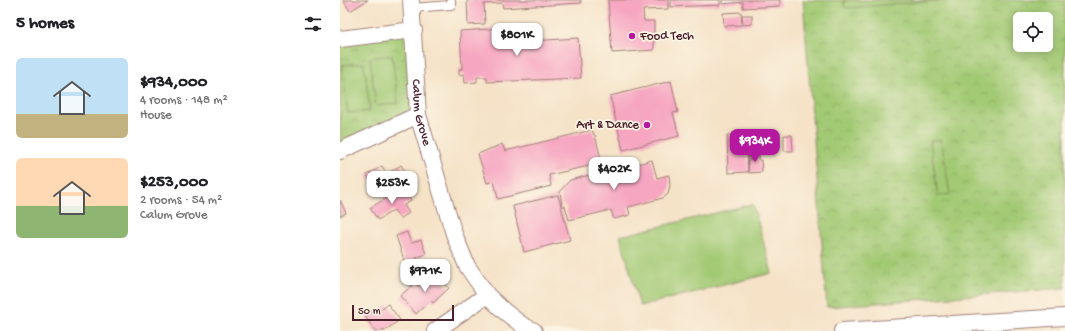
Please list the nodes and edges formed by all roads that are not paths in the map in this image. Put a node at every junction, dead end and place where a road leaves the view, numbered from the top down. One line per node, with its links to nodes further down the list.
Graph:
1 (451, 0): 2 (lane)
2 (412, 4): 3 (street, Calum Grove)
3 (414, 30): 4 (street); 5 (street, Calum Grove)
4 (340, 38)
5 (418, 116): 6 (street); 7 (street, Calum Grove)
6 (340, 151)
7 (487, 295): 10 (street); 11 (street, Calum Grove)
8 (1065, 317): 9 (street)
9 (977, 327): 12 (street)
10 (435, 331)
11 (534, 331)
12 (842, 331)

